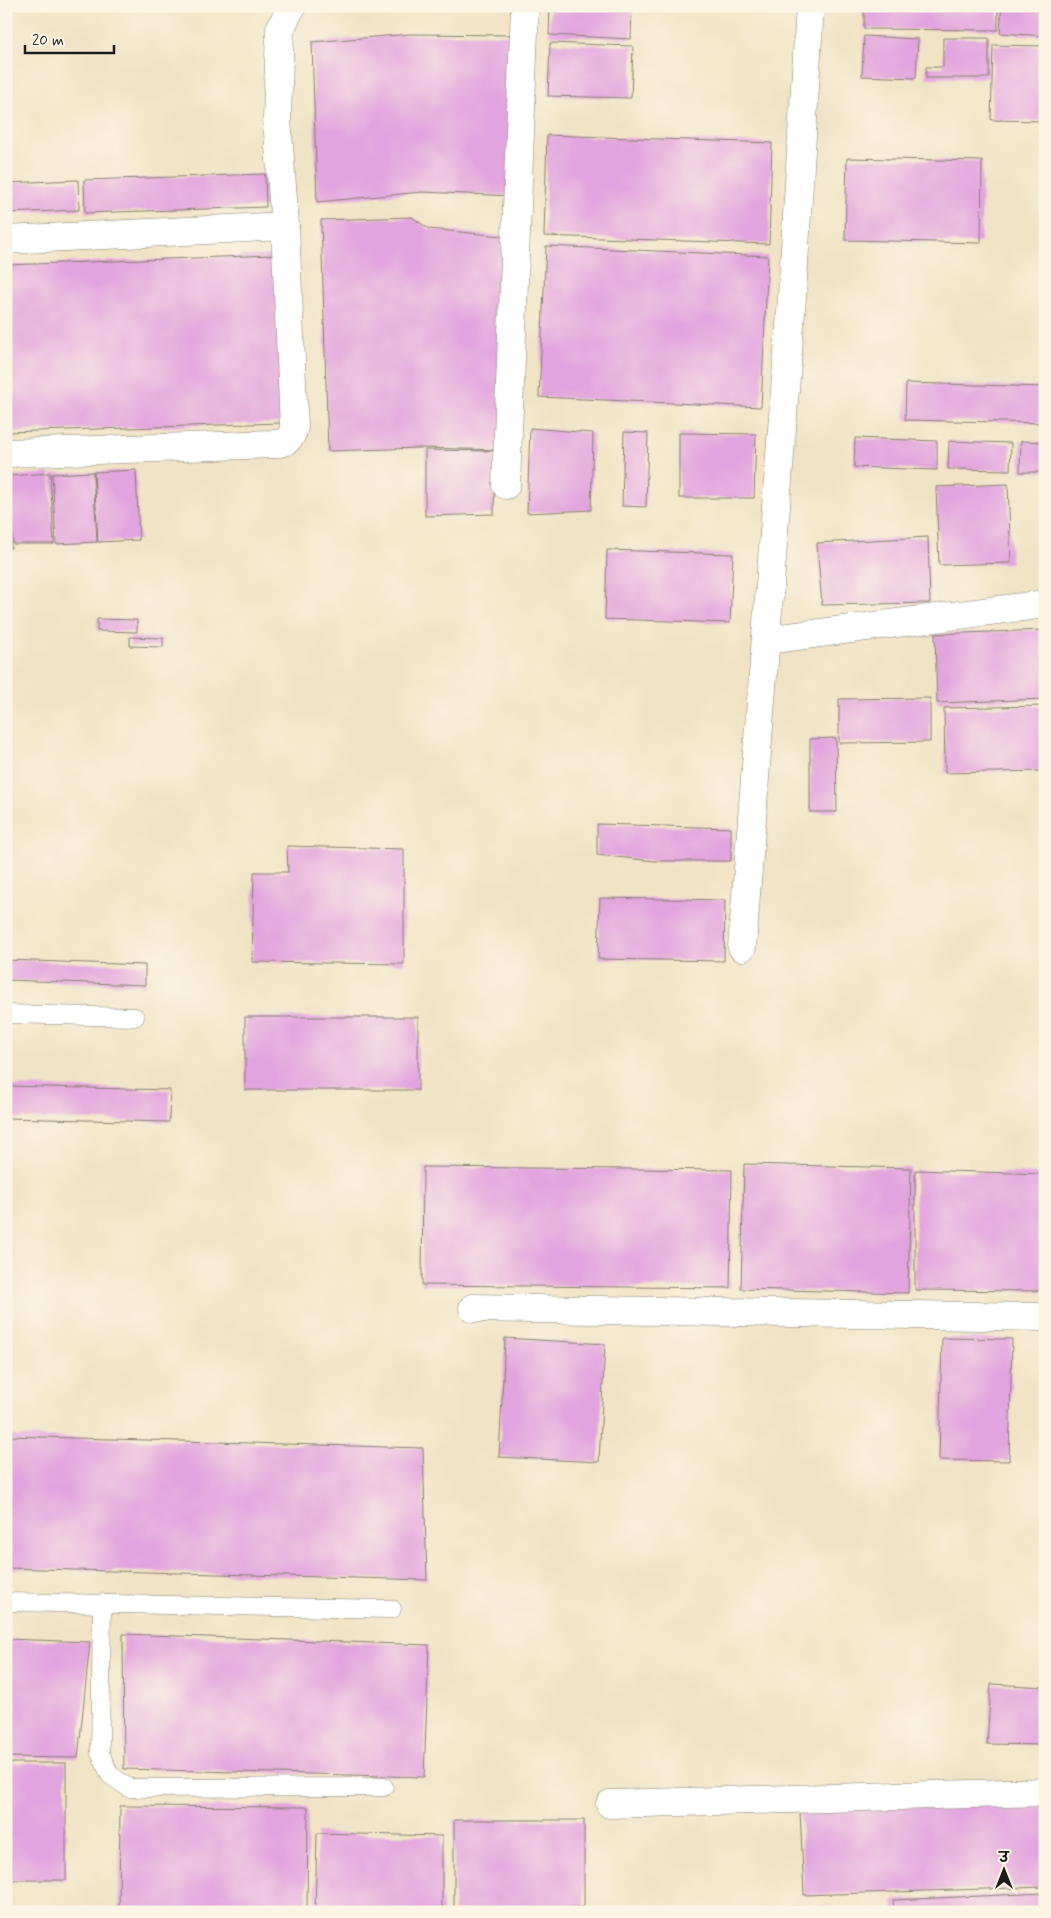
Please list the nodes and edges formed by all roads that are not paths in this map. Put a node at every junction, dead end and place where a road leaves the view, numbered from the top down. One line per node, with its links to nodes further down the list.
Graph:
1 (292, 6): 4 (street)
2 (525, 6): 7 (street)
3 (810, 6): 9 (street)
4 (285, 226): 5 (street); 6 (street)
5 (6, 240)
6 (6, 453)
7 (506, 485)
8 (1045, 604): 9 (street)
9 (766, 640): 10 (street)
10 (742, 948)
11 (6, 1014): 12 (lane)
12 (135, 1017)
13 (473, 1308): 14 (street)
14 (1045, 1317)
15 (6, 1602): 16 (lane)
16 (102, 1603): 17 (lane); 18 (lane)
17 (392, 1609)
18 (384, 1787)
19 (1045, 1792): 20 (street)
20 (610, 1804)

